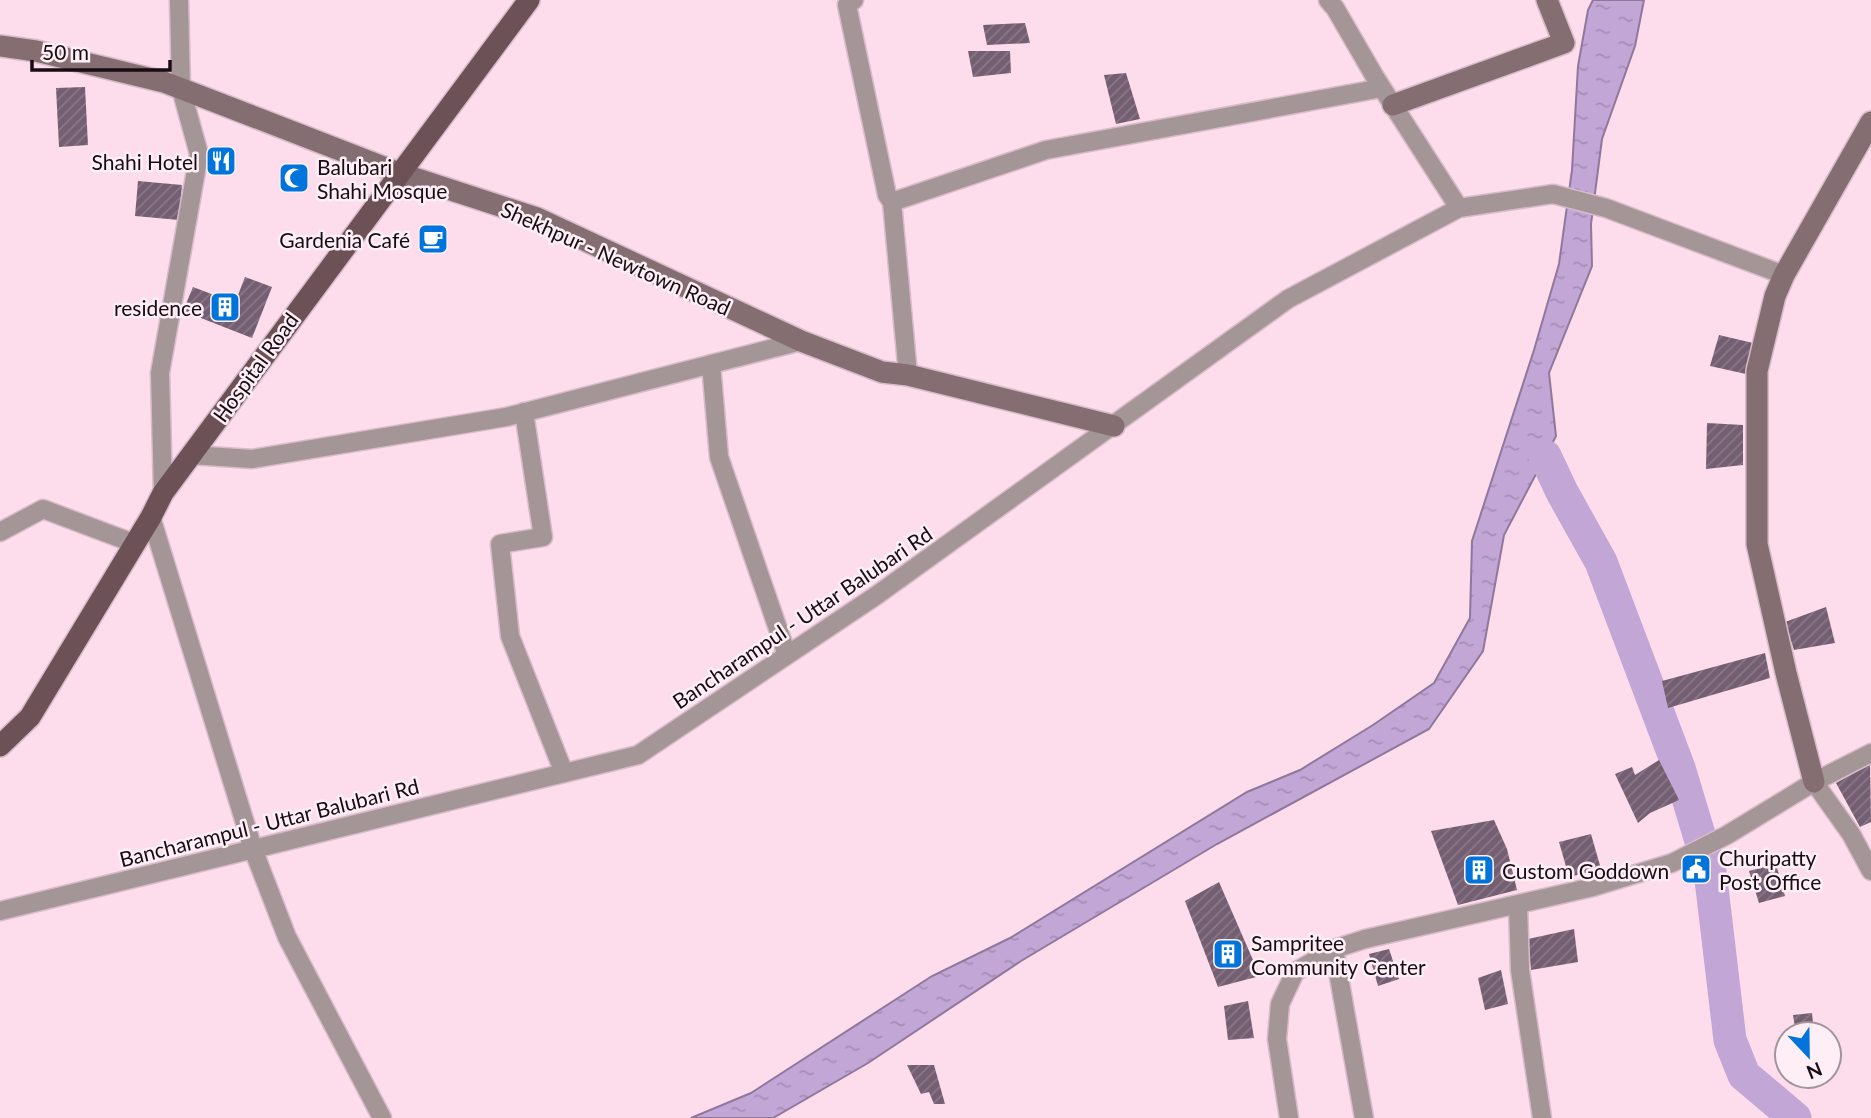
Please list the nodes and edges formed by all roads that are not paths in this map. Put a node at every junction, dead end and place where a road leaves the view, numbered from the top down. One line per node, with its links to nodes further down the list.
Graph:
1 (179, 0): 7 (street)
2 (529, 0): 10 (main road, Hospital Road)
3 (854, 0): 11 (street)
4 (1328, 0): 8 (street)
5 (1547, 0): 8 (street)
6 (0, 46): 7 (street, Shekhpur - Newtown Road)
7 (181, 89): 10 (street, Shekhpur - Newtown Road); 20 (street)
8 (1387, 96): 11 (street); 12 (street)
9 (1870, 126): 13 (street)
10 (399, 173): 14 (street, Shekhpur - Newtown Road); 19 (main road, Hospital Road)
11 (892, 202): 16 (street)
12 (1459, 208): 13 (street, Bancharampul - Uttar Balubari Rd); 18 (street, Bancharampul - Uttar Balubari Rd)
13 (1784, 275): 28 (street)
14 (800, 341): 15 (street); 16 (street, Shekhpur - Newtown Road)
15 (711, 364): 17 (street); 24 (street)
16 (908, 375): 18 (street, Shekhpur - Newtown Road)
17 (524, 412): 19 (street); 27 (street)
18 (1114, 426): 24 (street, Bancharampul - Uttar Balubari Rd)
19 (191, 455): 20 (main road, Hospital Road)
20 (163, 493): 21 (main road, Hospital Road)
21 (151, 517): 23 (main road, Hospital Road); 29 (street)
22 (0, 532): 23 (street)
23 (133, 543): 25 (main road, Hospital Road)
24 (788, 655): 27 (street, Bancharampul - Uttar Balubari Rd)
25 (0, 746)
26 (1871, 753): 28 (street)
27 (564, 773): 29 (street, Bancharampul - Uttar Balubari Rd)
28 (1814, 782): 30 (street); 31 (street)
29 (253, 849): 32 (street, Bancharampul - Uttar Balubari Rd); 34 (street)
30 (1871, 871)
31 (1518, 905): 33 (street); 37 (street)
32 (0, 911)
33 (1334, 949): 35 (street); 36 (street)
34 (382, 1118)
35 (1289, 1118)
36 (1364, 1118)
37 (1542, 1118)

